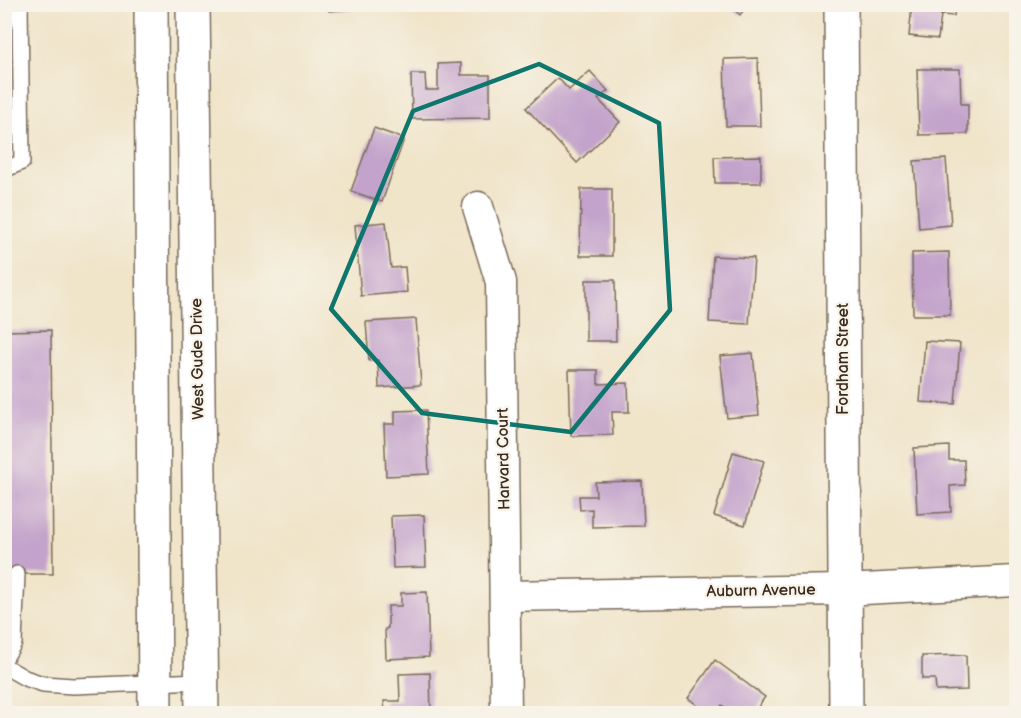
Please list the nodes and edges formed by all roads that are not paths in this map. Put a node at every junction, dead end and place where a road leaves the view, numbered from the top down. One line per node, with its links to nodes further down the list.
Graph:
1 (151, 4): 15 (main road)
2 (193, 4): 14 (main road, West Gude Drive)
3 (841, 4): 10 (main road, Fordham Street)
4 (20, 7): 5 (lane); 6 (lane)
5 (4, 17)
6 (4, 170)
7 (478, 207): 11 (street, Harvard Court)
8 (17, 574): 12 (lane)
9 (1017, 581): 10 (street, Auburn Avenue)
10 (845, 590): 11 (street, Auburn Avenue); 18 (main road, Fordham Street)
11 (505, 596): 17 (street, Harvard Court)
12 (4, 660)
13 (4, 666): 15 (lane)
14 (201, 681): 15 (lane); 16 (main road, West Gude Drive)
15 (155, 698)
16 (202, 714)
17 (506, 714)
18 (846, 714)

